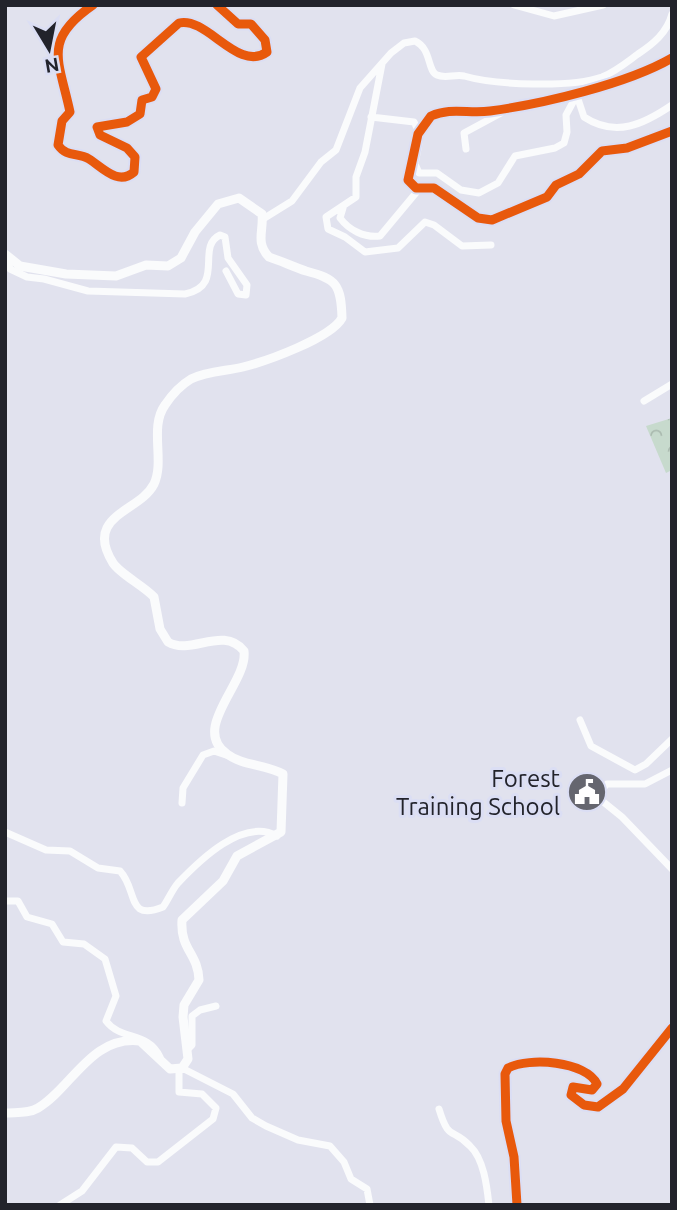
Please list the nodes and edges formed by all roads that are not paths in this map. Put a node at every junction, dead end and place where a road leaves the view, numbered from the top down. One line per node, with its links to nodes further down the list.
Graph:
1 (93, 5): 2 (street)
2 (217, 5)
3 (514, 5): 7 (street)
4 (529, 5): 7 (street)
5 (603, 5): 7 (street)
6 (670, 5): 8 (street)
7 (539, 12)
8 (672, 13): 10 (street)
9 (672, 58): 11 (street)
10 (382, 64): 14 (street); 20 (street)
11 (578, 95): 12 (street); 13 (street); 16 (street)
12 (525, 105): 16 (street); 17 (street)
13 (672, 105)
14 (371, 117): 16 (street); 19 (street)
15 (672, 131): 18 (street)
16 (419, 132): 18 (street)
17 (466, 149)
18 (420, 188): 19 (street)
19 (343, 208): 21 (street)
20 (263, 219): 22 (main road); 28 (main road)
21 (491, 245)
22 (6, 255): 23 (street)
23 (226, 271)
24 (672, 384): 25 (street)
25 (645, 401)
26 (580, 720): 27 (street)
27 (672, 739)
28 (233, 757): 30 (street); 32 (main road)
29 (672, 770): 33 (street)
30 (182, 803)
31 (5, 832): 32 (street)
32 (278, 836): 37 (main road)
33 (672, 869)
34 (5, 901): 38 (street)
35 (216, 1006): 37 (street)
36 (672, 1027): 45 (street)
37 (188, 1048): 39 (main road)
38 (161, 1061): 39 (main road); 41 (main road)
39 (181, 1069): 42 (street); 43 (street)
40 (439, 1109): 44 (street)
41 (5, 1113)
42 (60, 1205)
43 (370, 1205)
44 (489, 1205)
45 (517, 1205)

